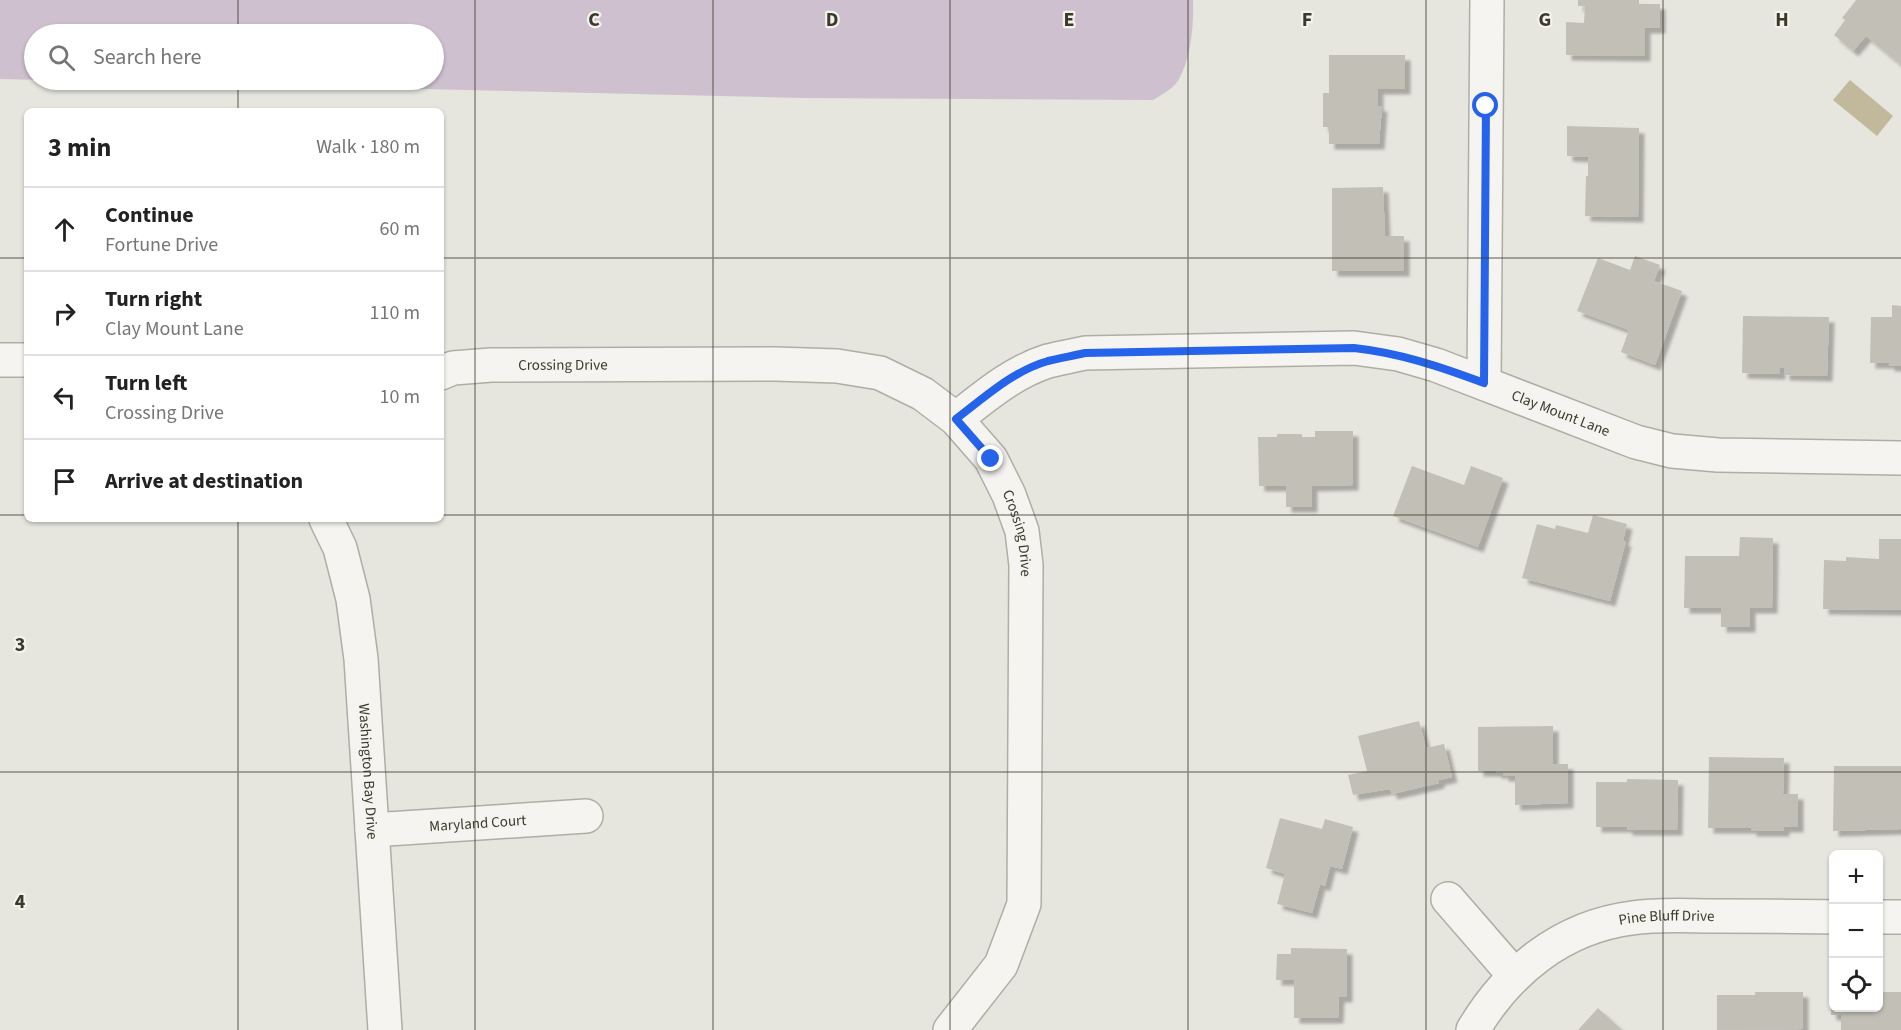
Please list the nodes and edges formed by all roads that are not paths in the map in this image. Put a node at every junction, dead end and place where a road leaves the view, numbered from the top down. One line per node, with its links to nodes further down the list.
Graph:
1 (1487, 0): 5 (street)
2 (0, 360): 3 (street)
3 (24, 360)
4 (444, 371): 6 (street, Crossing Drive)
5 (1484, 383): 6 (street, Clay Mount Lane); 7 (street, Clay Mount Lane)
6 (956, 419): 17 (street, Crossing Drive)
7 (1901, 458)
8 (327, 522): 10 (street, Washington Bay Drive)
9 (586, 816): 10 (street, Maryland Court)
10 (372, 830): 16 (street, Washington Bay Drive)
11 (1448, 899): 15 (street)
12 (1829, 917): 15 (street, Pine Bluff Drive)
13 (1883, 917): 14 (street)
14 (1901, 917)
15 (1514, 975): 18 (street, Pine Bluff Drive)
16 (385, 1030)
17 (950, 1030)
18 (1473, 1030)

